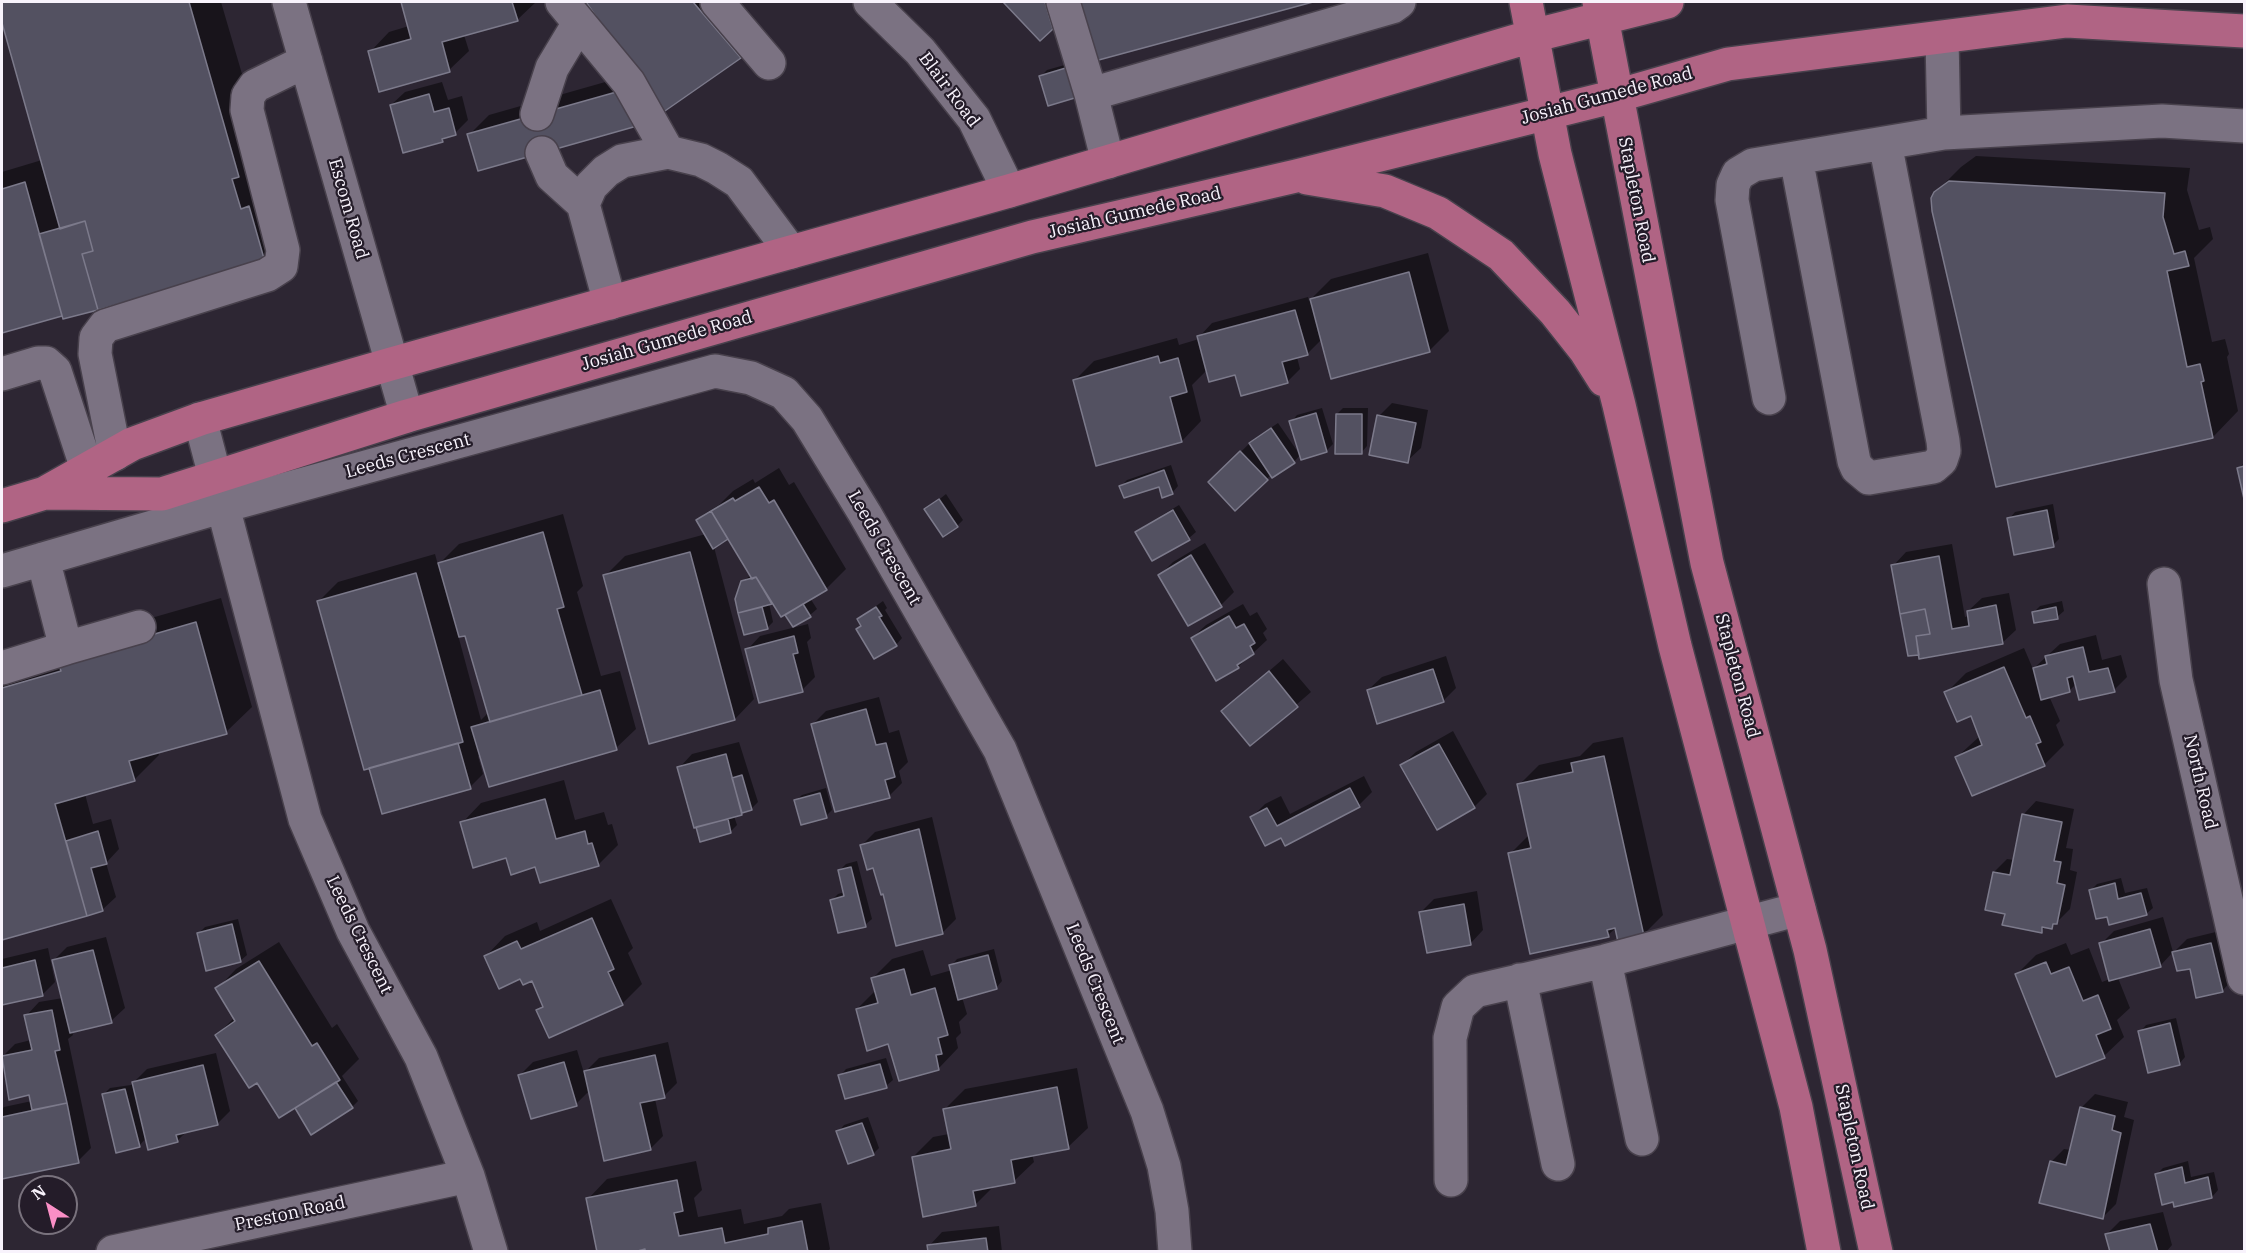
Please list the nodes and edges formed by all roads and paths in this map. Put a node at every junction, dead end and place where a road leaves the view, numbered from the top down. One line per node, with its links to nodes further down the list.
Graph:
1 (289, 2): 13 (street, Escom Road)
2 (870, 2): 27 (street, Blair Road)
3 (1063, 2): 15 (street)
4 (1399, 2): 15 (street)
5 (1526, 2): 11 (main road)
6 (1667, 2): 8 (main road, Josiah Gumede Road)
7 (721, 3): 14 (street)
8 (1601, 10): 11 (main road, Josiah Gumede Road); 16 (main road, Stapleton Road)
9 (570, 12): 18 (street); 22 (street)
10 (2244, 31): 12 (main road, Josiah Gumede Road)
11 (1532, 36): 17 (main road); 25 (main road, Josiah Gumede Road)
12 (1942, 38): 16 (main road, Josiah Gumede Road); 20 (street)
13 (306, 61): 31 (street, Escom Road); 37 (street)
14 (769, 63)
15 (1091, 94): 25 (street)
16 (1616, 96): 17 (main road, Josiah Gumede Road); 48 (main road, Stapleton Road)
17 (1547, 112): 26 (main road, Josiah Gumede Road); 34 (main road)
18 (537, 114)
19 (2244, 126): 20 (street)
20 (1944, 133): 21 (street)
21 (1885, 143): 24 (street); 24 (street)
22 (668, 152): 28 (street); 29 (street)
23 (542, 153): 28 (street)
24 (1796, 158): 33 (street)
25 (1108, 162): 27 (main road, Josiah Gumede Road)
26 (1296, 176): 34 (main road); 35 (main road, Josiah Gumede Road)
27 (1010, 191): 29 (main road, Josiah Gumede Road)
28 (582, 204): 30 (street)
29 (791, 252): 30 (main road, Josiah Gumede Road)
30 (610, 303): 31 (main road, Josiah Gumede Road)
31 (391, 363): 35 (street, Escom Road); 36 (main road, Josiah Gumede Road)
32 (2, 374): 37 (street)
33 (1769, 398)
34 (1619, 405): 49 (main road)
35 (406, 416): 38 (main road, Josiah Gumede Road)
36 (200, 419): 37 (main road, Josiah Gumede Road); 38 (street, Leeds Crescent)
37 (101, 461): 39 (main road, Josiah Gumede Road)
38 (216, 475): 39 (main road, Josiah Gumede Road); 41 (street, Leeds Crescent)
39 (45, 493): 40 (main road, Josiah Gumede Road)
40 (2, 506)
41 (224, 506): 42 (street); 55 (street, Leeds Crescent); 59 (street, Leeds Crescent)
42 (43, 559): 43 (street); 46 (street)
43 (2, 571)
44 (2164, 584): 51 (street, North Road)
45 (139, 627): 46 (street)
46 (66, 648): 47 (street)
47 (2, 668)
48 (1799, 909): 49 (street); 61 (main road, Stapleton Road)
49 (1748, 924): 50 (street); 60 (main road)
50 (1605, 961): 52 (street); 53 (street)
51 (2244, 978)
52 (1520, 980): 54 (street); 56 (street)
53 (1642, 1139)
54 (1558, 1164)
55 (468, 1176): 57 (street, Preston Road); 58 (street, Leeds Crescent)
56 (1451, 1180)
57 (112, 1251)
58 (491, 1251)
59 (1175, 1251)
60 (1824, 1251)
61 (1876, 1251)

